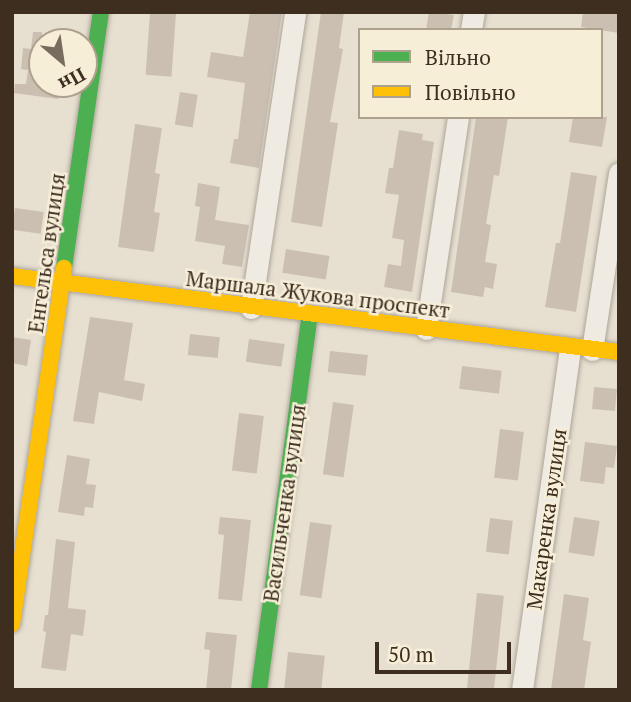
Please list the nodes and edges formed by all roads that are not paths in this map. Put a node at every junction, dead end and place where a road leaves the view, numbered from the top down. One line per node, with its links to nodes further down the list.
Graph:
1 (101, 12): 6 (street, Енгельса вулиця)
2 (295, 12): 7 (street)
3 (458, 119): 9 (street)
4 (619, 173): 11 (street)
5 (12, 276): 6 (street, Маршала Жукова проспект)
6 (63, 282): 7 (street, Маршала Жукова проспект); 13 (street, Енгельса вулиця)
7 (251, 308): 8 (street, Маршала Жукова проспект)
8 (310, 315): 9 (street, Маршала Жукова проспект); 14 (street, Васильченка вулиця)
9 (426, 329): 10 (street, Маршала Жукова проспект)
10 (570, 348): 11 (street, Маршала Жукова проспект); 15 (street, Макаренка вулиця)
11 (592, 350): 12 (street, Маршала Жукова проспект)
12 (619, 352)
13 (12, 624)
14 (259, 690)
15 (522, 690)

